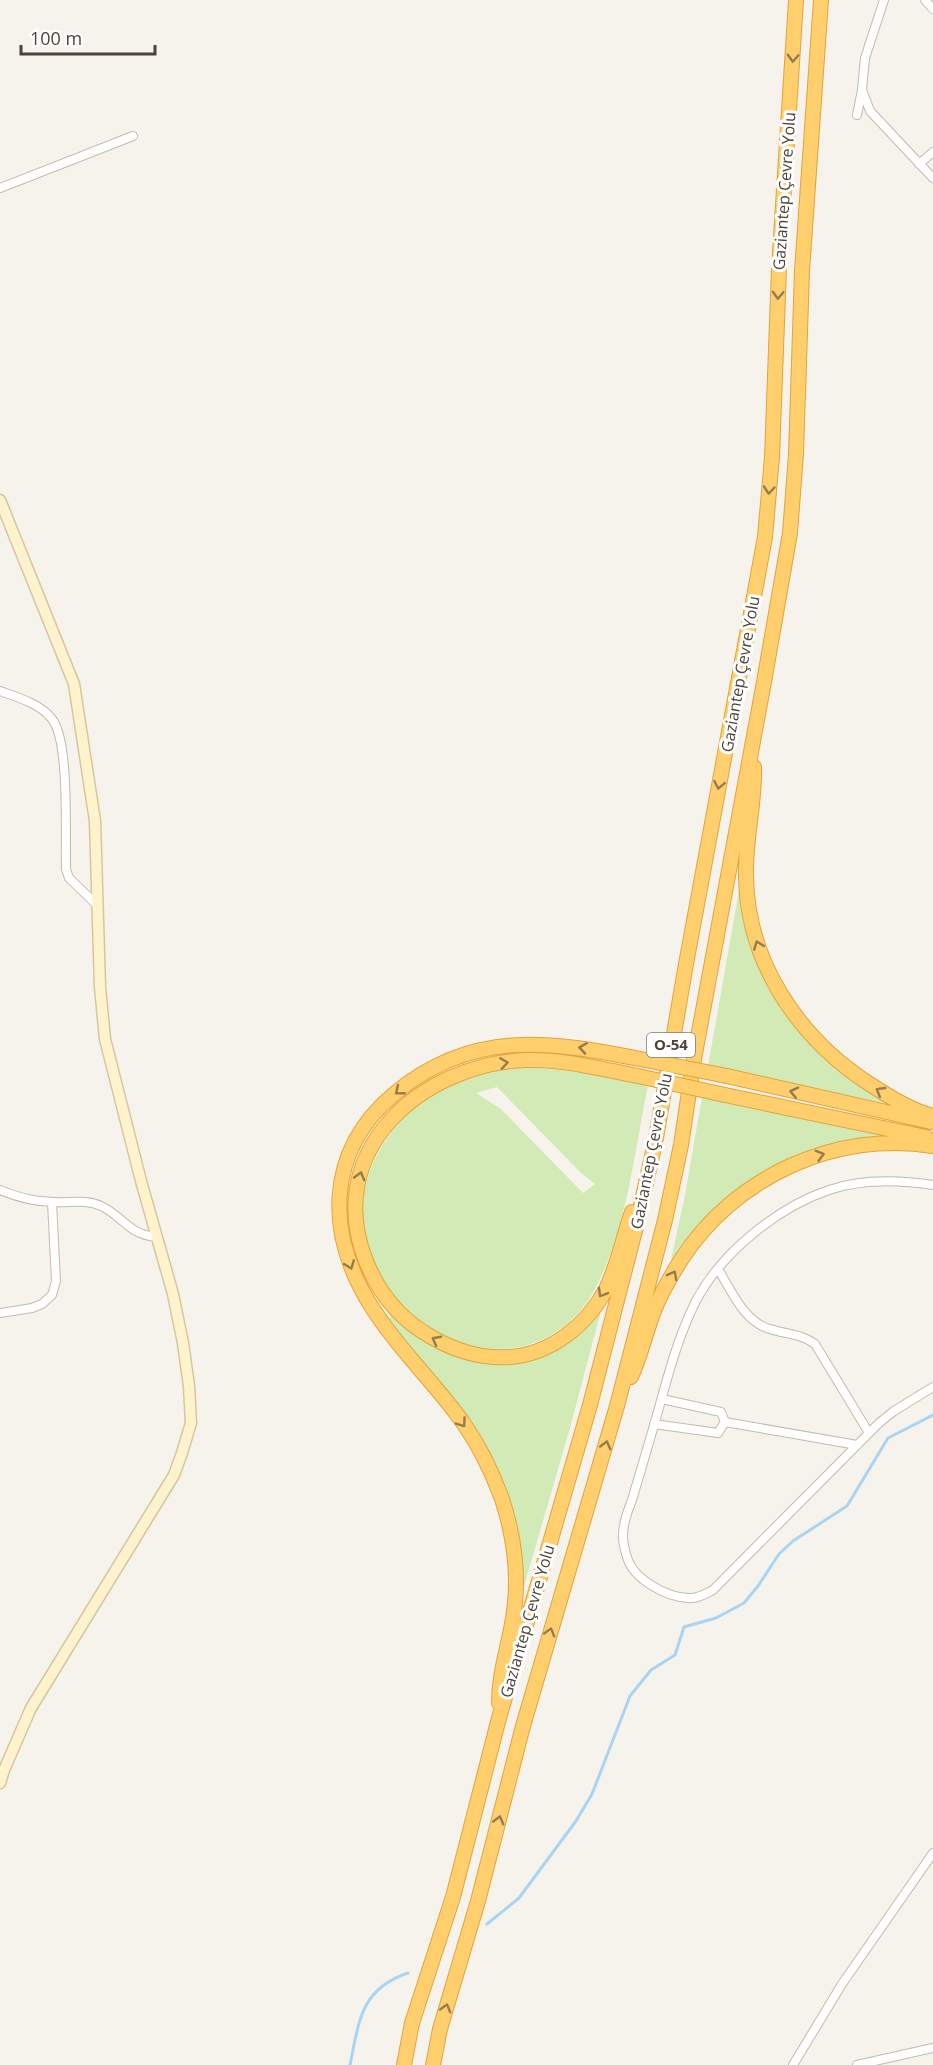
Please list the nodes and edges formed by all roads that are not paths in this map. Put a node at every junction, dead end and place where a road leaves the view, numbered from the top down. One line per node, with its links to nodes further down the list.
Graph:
1 (796, 0): 19 (highway, Gaziantep Çevre Yolu / O-54, one-way to 19)
2 (822, 0): 15 (highway, Gaziantep Çevre Yolu / O-54)
3 (884, 0): 6 (street)
4 (925, 0): 5 (street)
5 (933, 9)
6 (862, 90): 7 (street); 10 (street)
7 (857, 115)
8 (133, 136): 12 (street)
9 (933, 152): 10 (street)
10 (919, 164): 11 (street)
11 (933, 178)
12 (0, 188)
13 (0, 500): 16 (street)
14 (0, 692): 16 (street)
15 (753, 741): 17 (highway, one-way to 15); 30 (highway, Gaziantep Çevre Yolu / O-54)
16 (98, 906): 25 (street)
17 (933, 1116)
18 (933, 1123): 35 (highway, one-way to 35, bridge)
19 (656, 1138): 20 (highway, one-way to 20, bridge); 35 (highway, Gaziantep Çevre Yolu / O-54)
20 (933, 1139)
21 (933, 1146): 30 (highway, one-way to 21)
22 (933, 1185): 26 (street)
23 (0, 1190): 24 (street)
24 (52, 1202): 25 (street); 27 (street)
25 (157, 1237): 36 (street)
26 (718, 1269): 29 (street); 33 (street)
27 (0, 1313)
28 (933, 1387): 33 (street)
29 (662, 1400): 31 (street); 32 (street)
30 (617, 1406): 41 (highway, Gaziantep Çevre Yolu / O-54, one-way to 30)
31 (726, 1422): 32 (street); 34 (street)
32 (654, 1424): 34 (street)
33 (869, 1433): 34 (street)
34 (857, 1445)
35 (499, 1718): 40 (highway, Gaziantep Çevre Yolu / O-54)
36 (0, 1783)
37 (933, 1853): 39 (street)
38 (933, 2048): 42 (street)
39 (797, 2064)
40 (404, 2065)
41 (433, 2065)
42 (857, 2065)

